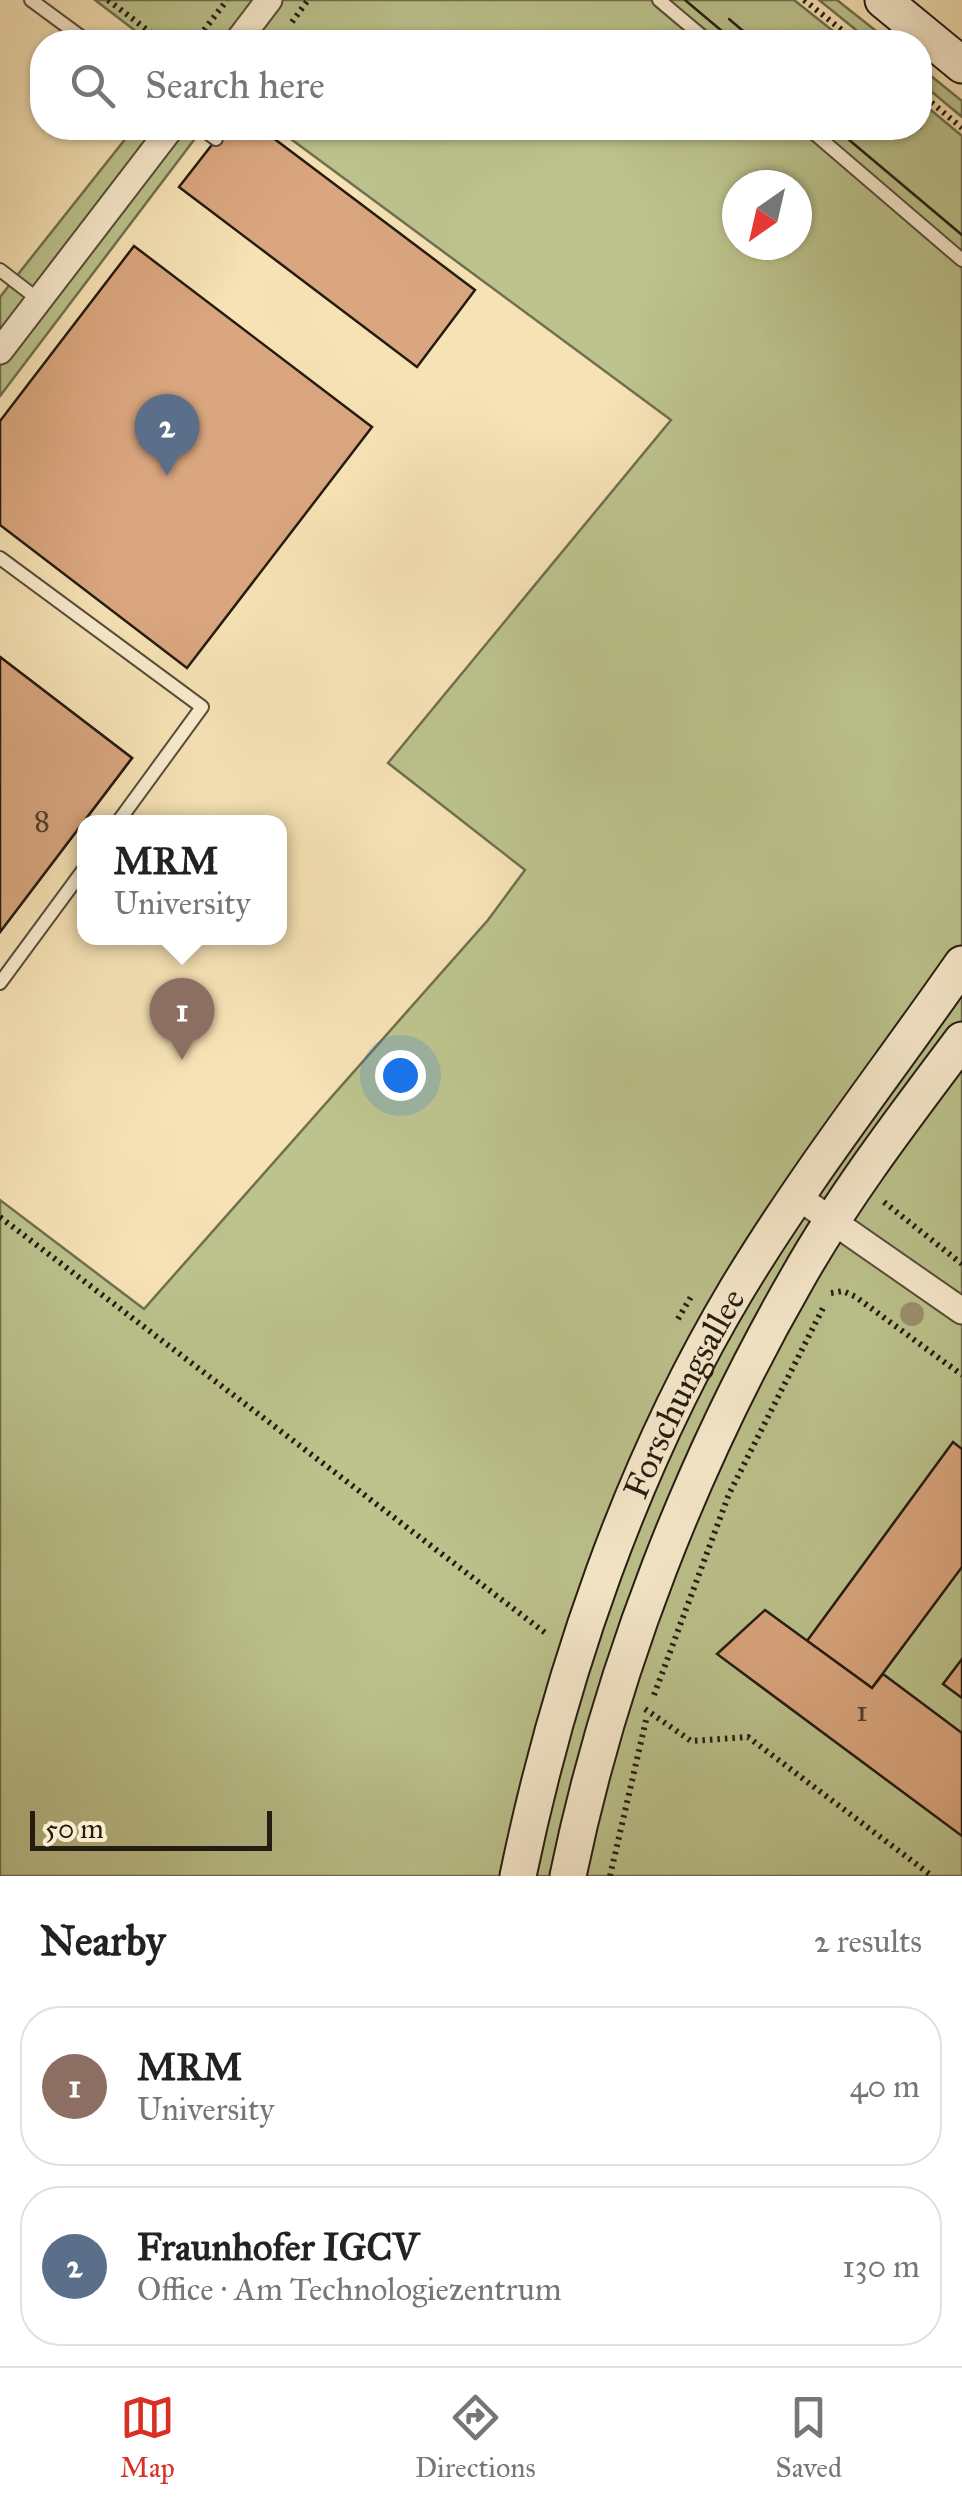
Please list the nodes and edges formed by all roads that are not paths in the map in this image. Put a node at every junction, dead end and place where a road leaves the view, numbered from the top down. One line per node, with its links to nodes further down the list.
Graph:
1 (31, 0): 5 (lane)
2 (268, 0): 6 (street)
3 (659, 0): 7 (lane)
4 (883, 0): 8 (street)
5 (72, 30)
6 (246, 30)
7 (695, 30)
8 (919, 30)
9 (932, 40): 10 (street)
10 (962, 65)
11 (163, 140): 15 (street)
12 (822, 140): 13 (lane)
13 (962, 260)
14 (0, 270): 15 (lane)
15 (39, 300): 16 (street)
16 (0, 351)
17 (0, 558): 18 (lane)
18 (123, 815)
19 (77, 878): 21 (lane)
20 (962, 964): 23 (street, Forschungsallee)
21 (0, 983)
22 (962, 1040): 24 (street, Forschungsallee)
23 (798, 1197): 24 (street); 26 (street, Forschungsallee)
24 (848, 1229): 25 (street); 27 (street, Forschungsallee)
25 (962, 1311)
26 (518, 1876)
27 (568, 1876)

